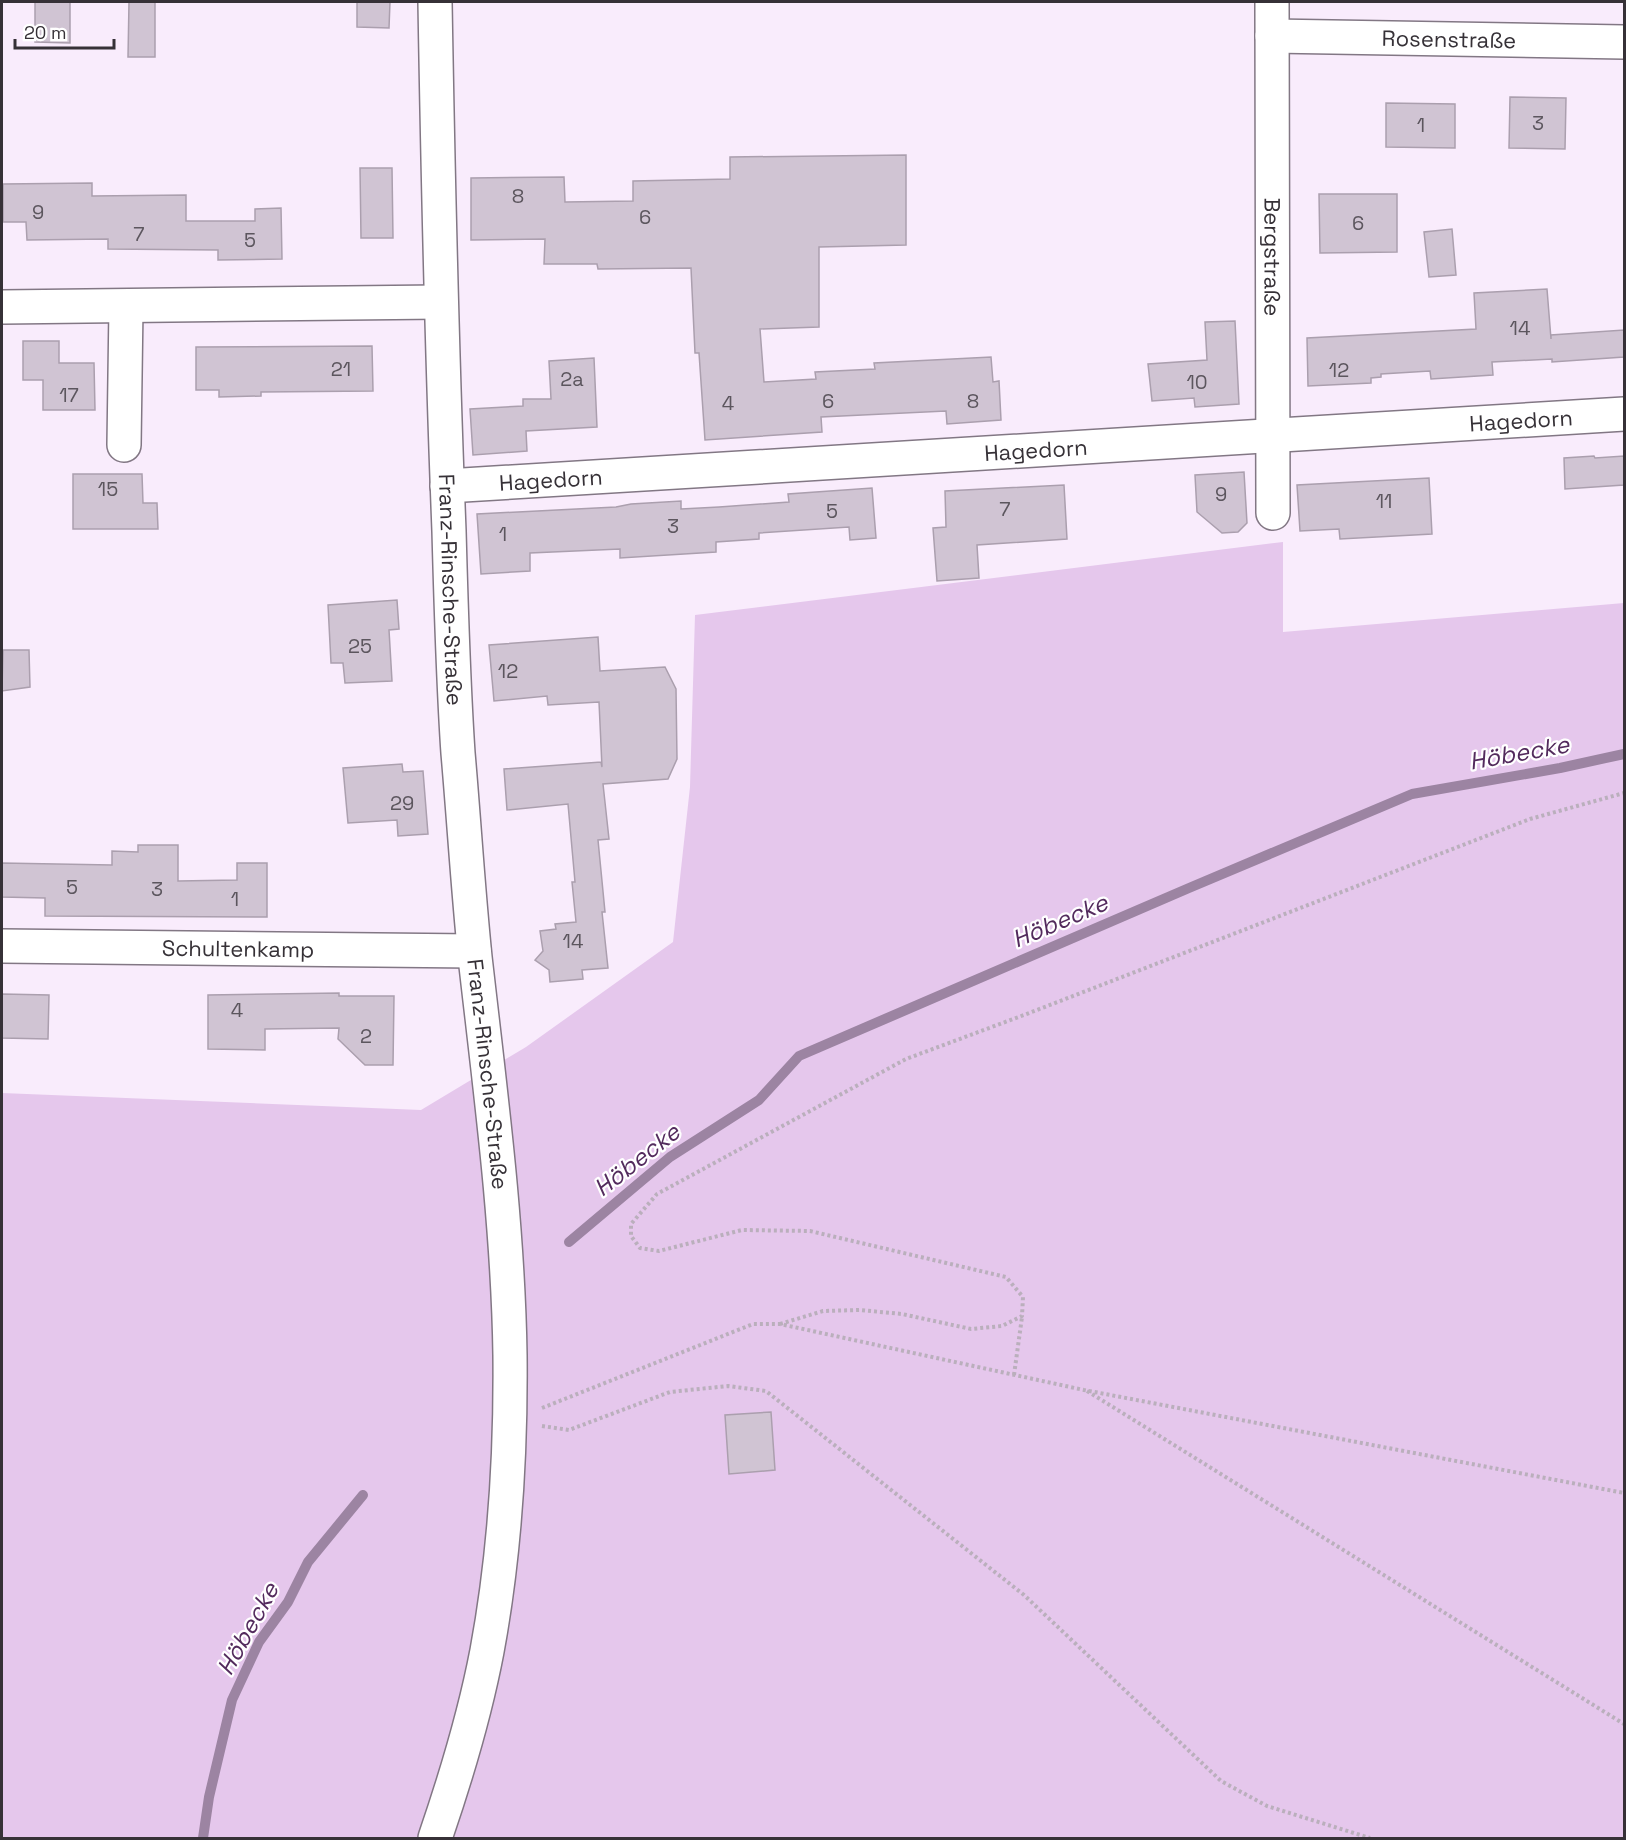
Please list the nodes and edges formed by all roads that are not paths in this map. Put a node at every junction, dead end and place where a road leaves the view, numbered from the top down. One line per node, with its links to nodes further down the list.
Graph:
1 (435, 2): 5 (street, Franz-Rinsche-Straße)
2 (1272, 2): 3 (street, Bergstraße)
3 (1272, 36): 4 (street, Rosenstraße); 9 (street, Bergstraße)
4 (1624, 42)
5 (440, 302): 7 (street); 11 (street, Franz-Rinsche-Straße)
6 (2, 307): 7 (street)
7 (126, 307): 10 (street)
8 (1624, 414): 9 (street, Hagedorn)
9 (1273, 436): 11 (street, Hagedorn); 12 (street, Bergstraße)
10 (124, 445)
11 (447, 486): 14 (street, Franz-Rinsche-Straße)
12 (1274, 513)
13 (2, 946): 14 (street, Schultenkamp)
14 (474, 951): 15 (street, Franz-Rinsche-Straße)
15 (435, 1839)

